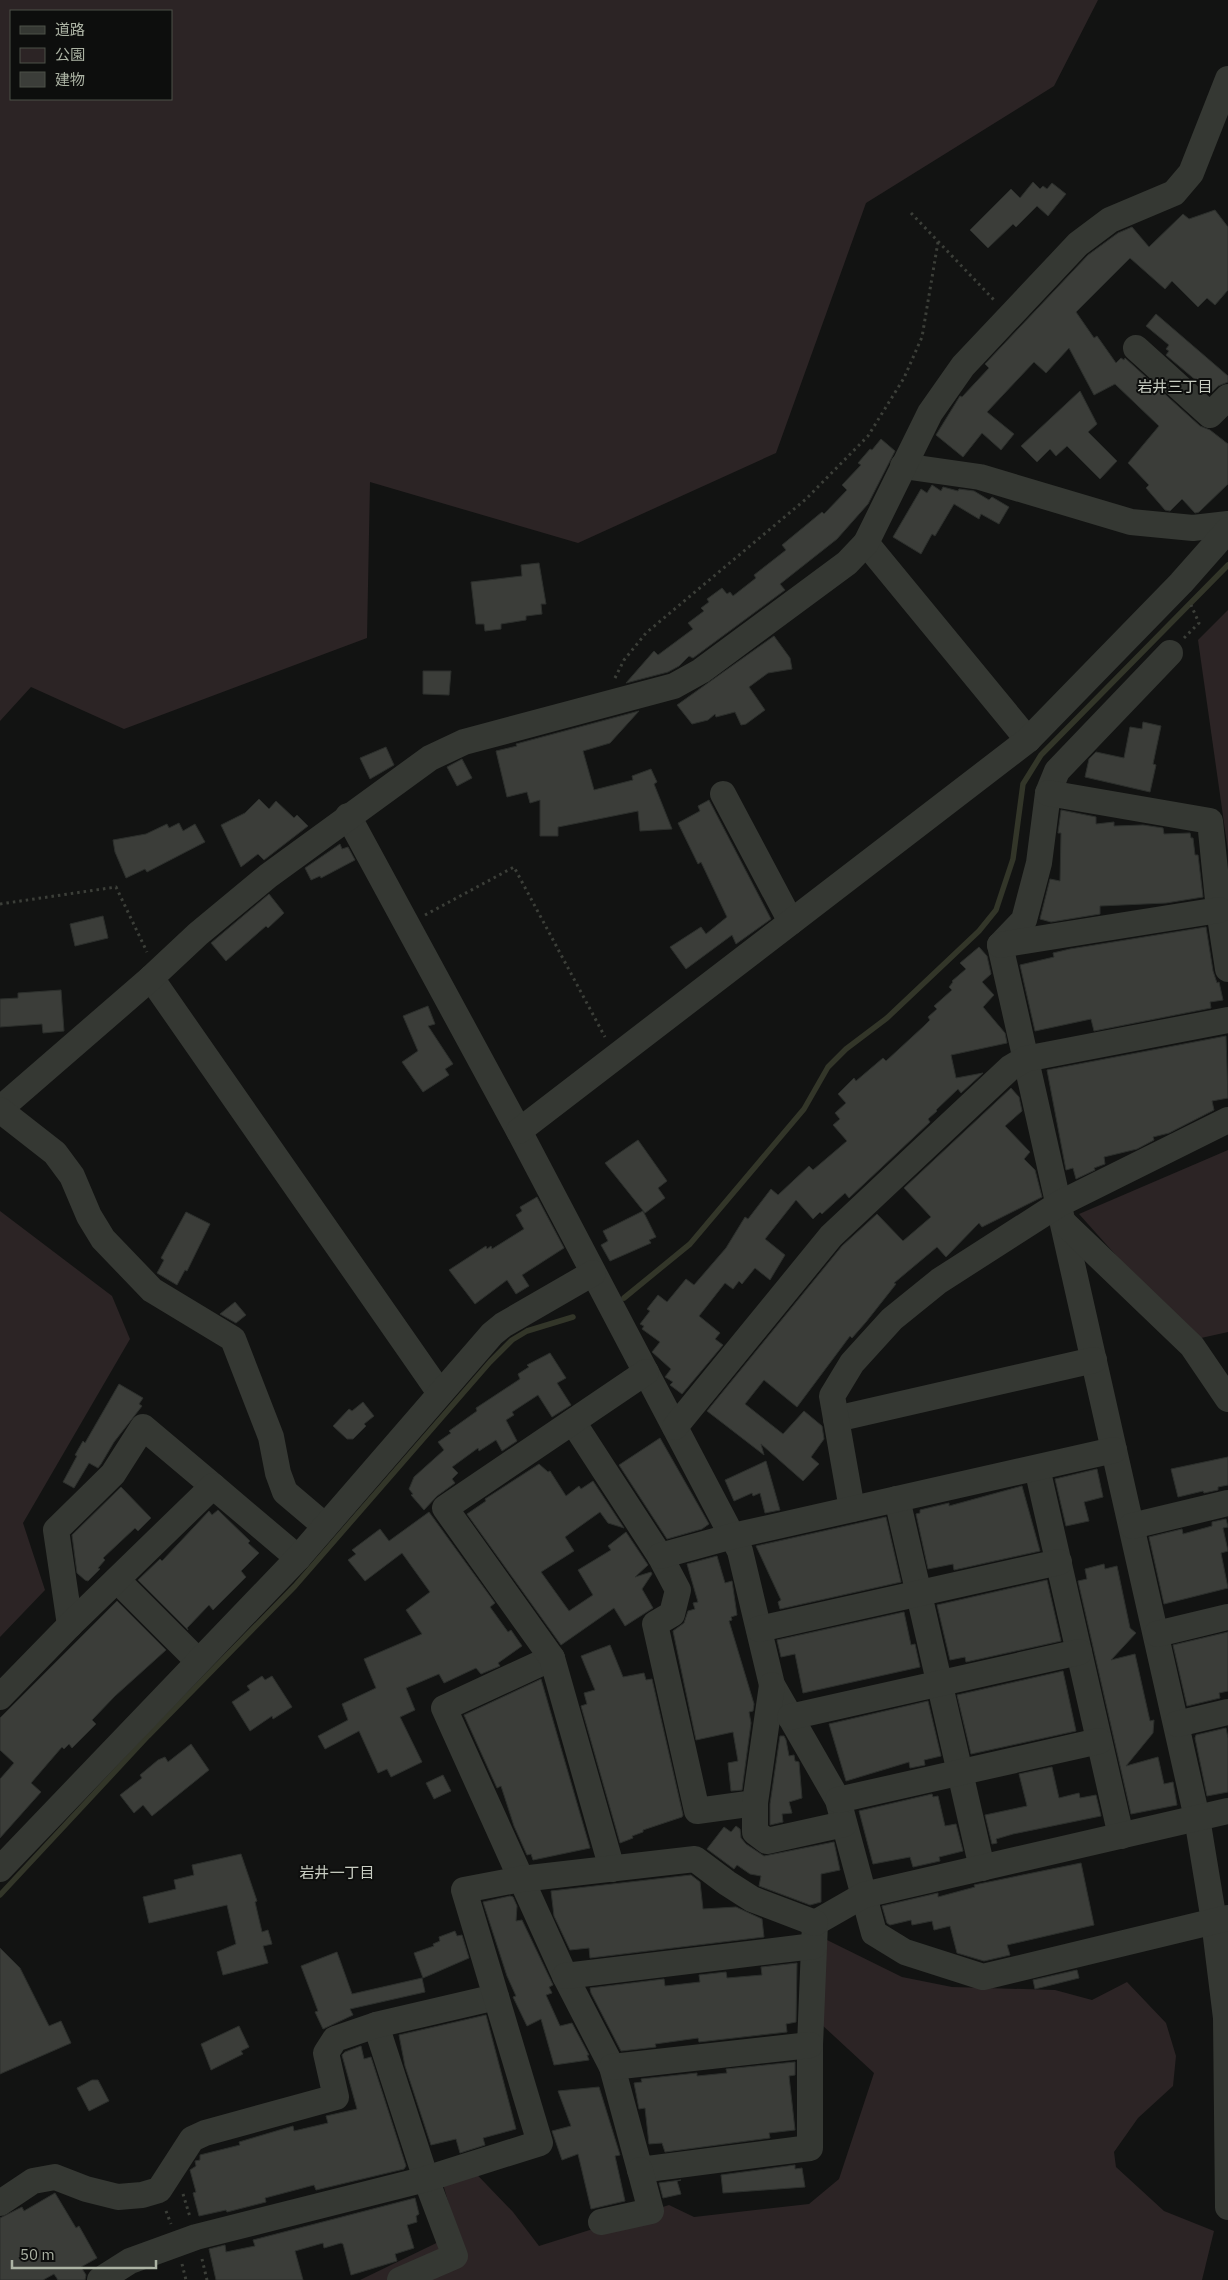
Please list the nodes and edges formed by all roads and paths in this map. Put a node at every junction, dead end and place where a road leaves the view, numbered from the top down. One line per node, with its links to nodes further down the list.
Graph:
1 (1228, 78): 4 (street)
2 (910, 213): 3 (path)
3 (938, 242): 4 (path); 13 (path)
4 (1009, 316): 7 (street)
5 (1136, 348): 6 (street)
6 (1228, 398)
7 (903, 466): 8 (street); 10 (street)
8 (1228, 524)
9 (1228, 530): 14 (street)
10 (866, 543): 13 (street); 14 (street)
11 (1196, 615): 12 (path)
12 (1170, 653): 15 (street)
13 (612, 704): 17 (street)
14 (1028, 740): 20 (street)
15 (1048, 793): 19 (street); 22 (street)
16 (723, 794): 20 (street)
17 (348, 816): 21 (street); 24 (street)
18 (0, 904): 24 (path)
19 (1219, 910): 22 (street); 23 (street)
20 (791, 922): 26 (street)
21 (407, 924): 26 (path); 30 (street)
22 (1000, 945): 27 (street)
23 (1228, 969)
24 (154, 975): 28 (street); 35 (street)
25 (1228, 1020): 27 (street)
26 (615, 1056): 30 (street)
27 (1025, 1059): 31 (street); 39 (street)
28 (0, 1109): 46 (street)
29 (1228, 1120): 31 (street)
30 (519, 1131): 32 (street)
31 (1061, 1213): 33 (street); 36 (street); 37 (street)
32 (593, 1273): 34 (street); 35 (street)
33 (1094, 1360): 37 (street); 40 (street)
34 (646, 1372): 38 (street); 39 (street)
35 (440, 1394): 46 (street)
36 (1228, 1399)
37 (836, 1419): 45 (street)
38 (573, 1422): 49 (street); 59 (street)
39 (675, 1427): 48 (street)
40 (1114, 1450): 41 (street); 47 (street)
41 (1037, 1468): 43 (street); 51 (street)
42 (213, 1486): 50 (street); 52 (street); 55 (street)
43 (897, 1499): 45 (street); 53 (street)
44 (1228, 1503): 47 (street)
45 (852, 1509): 48 (street)
46 (325, 1526): 50 (street)
47 (1132, 1526): 57 (street)
48 (733, 1536): 49 (street); 56 (street)
49 (660, 1556): 69 (street)
50 (298, 1558): 60 (street)
51 (1059, 1562): 53 (street); 58 (street)
52 (118, 1580): 55 (street); 60 (street)
53 (919, 1594): 56 (street); 61 (street)
54 (1228, 1617): 57 (street)
55 (70, 1625): 63 (street)
56 (759, 1629): 62 (street)
57 (1157, 1634): 66 (street)
58 (1079, 1652): 61 (street); 67 (street)
59 (552, 1658): 76 (street); 77 (street)
60 (198, 1660): 75 (street)
61 (940, 1683): 65 (street); 68 (street)
62 (772, 1685): 65 (street); 69 (street)
63 (0, 1697)
64 (1228, 1712): 66 (street)
65 (790, 1717): 71 (street)
66 (1177, 1724): 72 (street)
67 (1099, 1741): 68 (street); 73 (street)
68 (960, 1773): 71 (street); 74 (street)
69 (755, 1803): 71 (street)
70 (1228, 1811): 72 (street)
71 (841, 1812): 78 (street)
72 (1197, 1818): 73 (street); 79 (street)
73 (1121, 1836): 74 (street)
74 (982, 1868): 78 (street)
75 (0, 1869)
76 (612, 1869): 77 (street); 80 (street)
77 (521, 1879): 81 (street); 82 (street)
78 (864, 1895): 79 (street); 80 (street)
79 (1221, 1920): 83 (street)
80 (815, 1935): 81 (street); 85 (street)
81 (565, 1976): 86 (street)
82 (496, 1997): 84 (street); 89 (street)
83 (1227, 2018): 87 (street)
84 (376, 2025): 89 (street); 90 (street)
85 (810, 2045): 86 (street); 88 (street)
86 (612, 2068): 88 (street)
87 (1227, 2116): 92 (street)
88 (640, 2170): 93 (street)
89 (426, 2179): 94 (street); 96 (street)
90 (159, 2190): 91 (street); 94 (path)
91 (1, 2199)
92 (1228, 2207)
93 (601, 2222)
94 (178, 2244): 95 (street)
95 (100, 2280)
96 (400, 2280)

